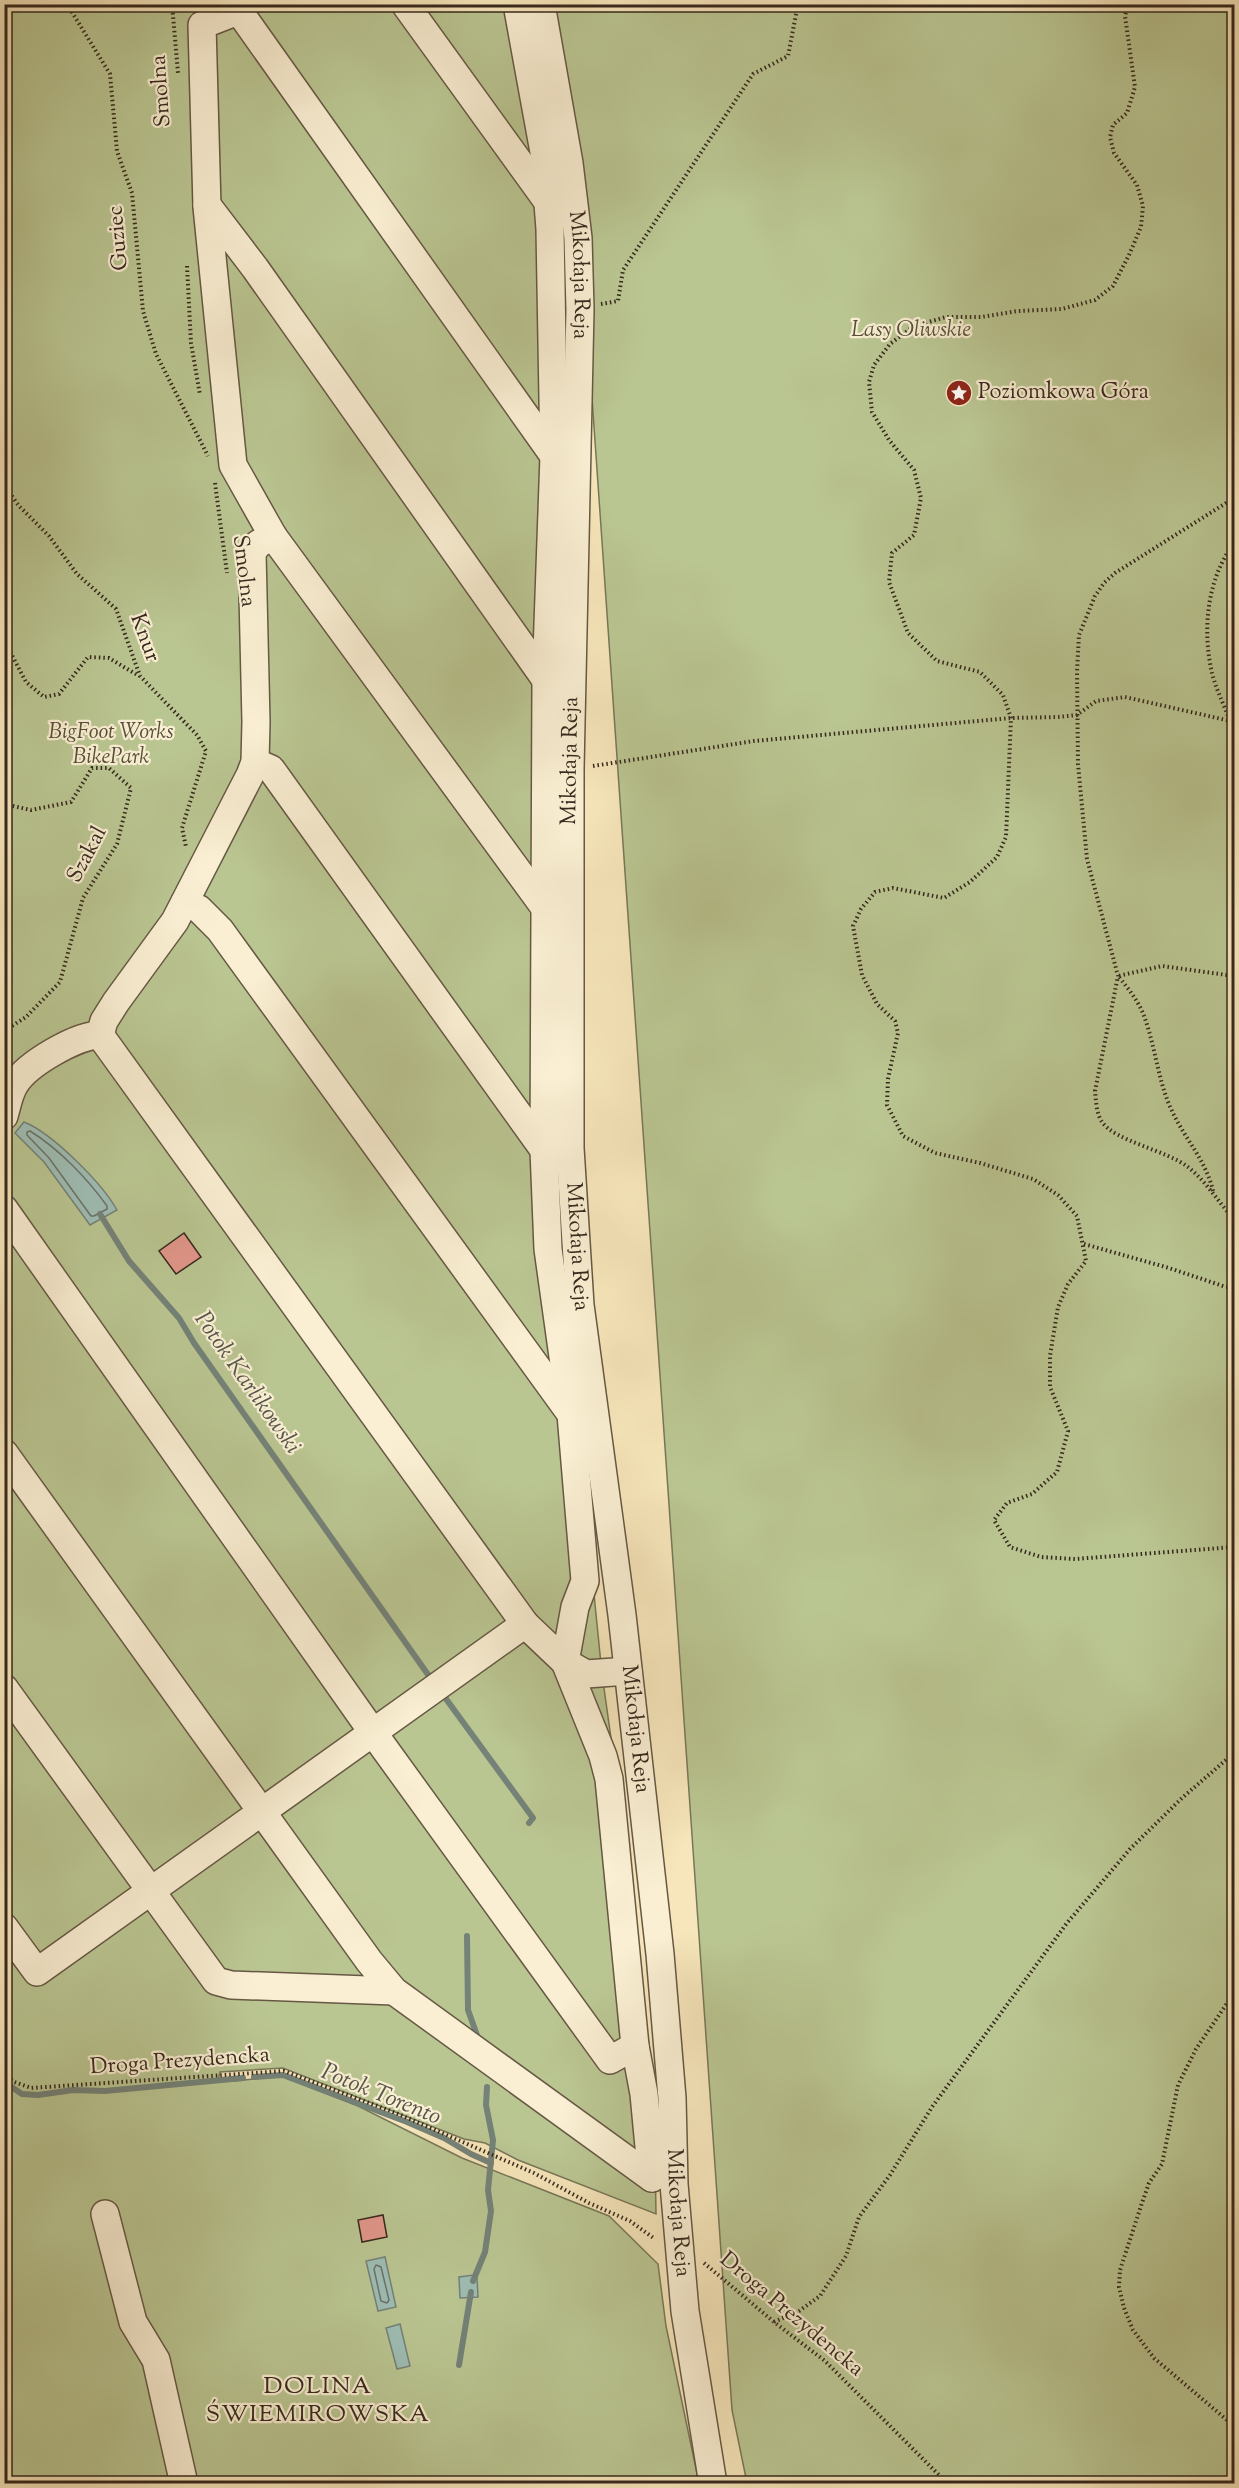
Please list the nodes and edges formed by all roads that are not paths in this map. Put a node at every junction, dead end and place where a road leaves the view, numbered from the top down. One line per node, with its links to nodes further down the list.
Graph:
1 (405, 4): 6 (street)
2 (517, 4): 6 (street)
3 (541, 4): 22 (street, Mikołaja Reja)
4 (236, 8): 5 (street); 8 (street)
5 (203, 15): 7 (street)
6 (549, 203): 8 (street)
7 (207, 205): 9 (street); 10 (street)
8 (554, 456): 10 (street)
9 (273, 536): 11 (street); 13 (street)
10 (546, 680): 13 (street)
11 (255, 762): 12 (street); 16 (street)
12 (185, 902): 14 (street); 18 (street)
13 (545, 908): 16 (street)
14 (100, 1035): 15 (street); 20 (street)
15 (4, 1116)
16 (544, 1150): 18 (street)
17 (4, 1209): 24 (street)
18 (571, 1414): 21 (street)
19 (4, 1453): 25 (street)
20 (525, 1624): 21 (street); 24 (street)
21 (565, 1662): 22 (street); 29 (street)
22 (628, 1671): 32 (street, Mikołaja Reja)
23 (4, 1688): 26 (street)
24 (374, 1734): 25 (street); 29 (street)
25 (262, 1811): 26 (street); 28 (street)
26 (151, 1892): 27 (street); 28 (street)
27 (4, 1927)
28 (394, 1991): 29 (street)
29 (635, 2046)
30 (105, 2214): 31 (street)
31 (184, 2484)
32 (713, 2484)

